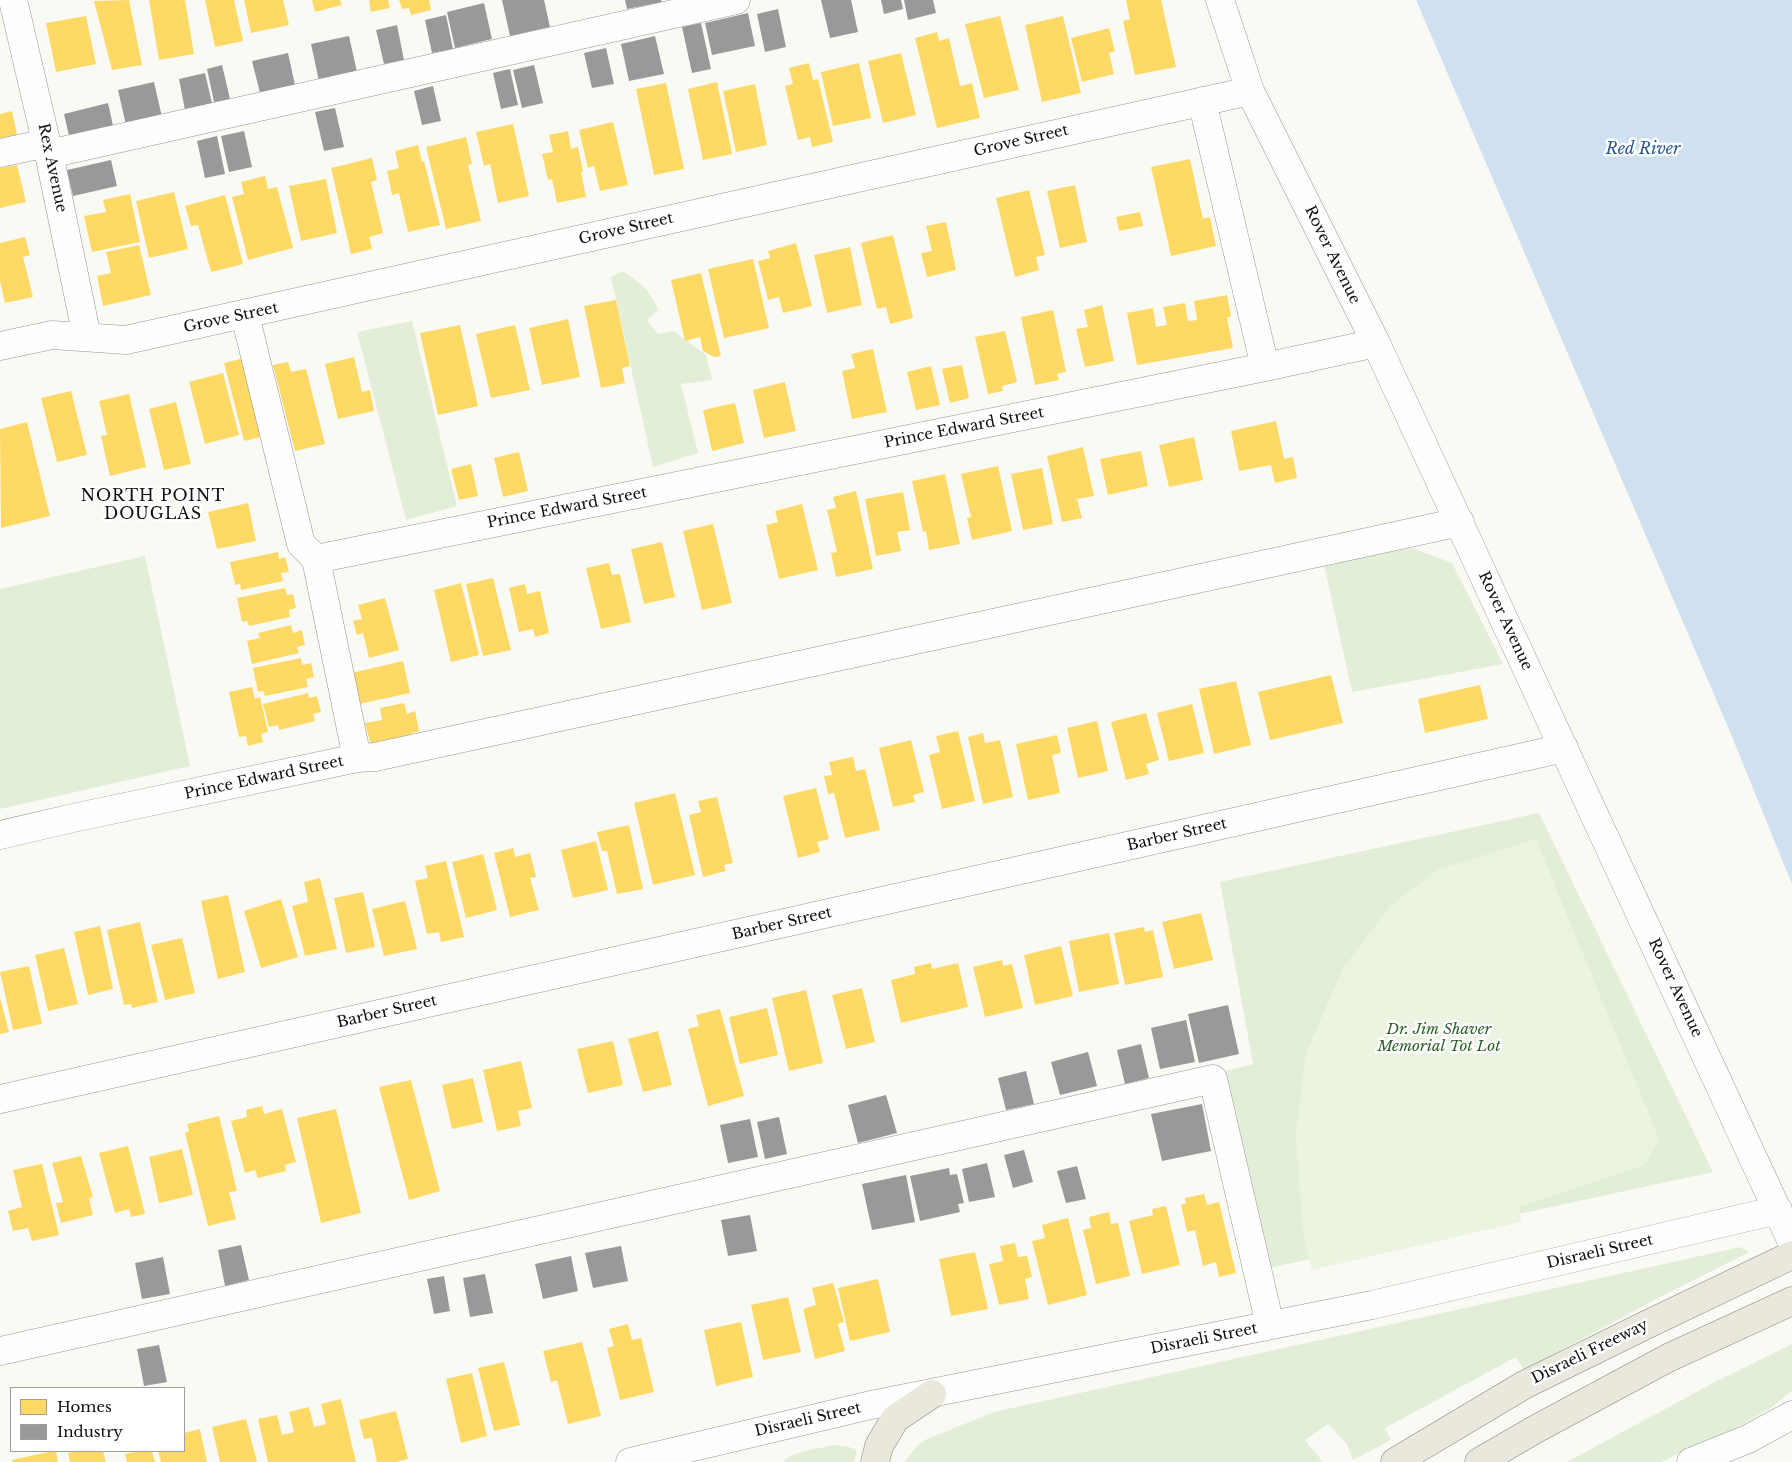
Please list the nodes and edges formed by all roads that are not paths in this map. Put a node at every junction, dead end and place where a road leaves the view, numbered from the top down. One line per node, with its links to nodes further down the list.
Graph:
1 (13, 0): 6 (street, Rex Avenue)
2 (736, 0): 6 (street)
3 (1220, 0): 4 (street, Rover Avenue)
4 (1250, 91): 5 (street, Grove Street); 10 (street, Rover Avenue)
5 (1202, 100): 8 (street, Grove Street); 12 (street)
6 (48, 149): 7 (street); 9 (street, Rex Avenue)
7 (0, 153)
8 (245, 315): 9 (street, Grove Street); 14 (street)
9 (87, 337): 11 (street, Grove Street)
10 (1376, 343): 12 (street, Prince Edward Street); 13 (street, Rover Avenue)
11 (0, 346)
12 (1265, 367): 14 (street, Prince Edward Street)
13 (1460, 522): 15 (street, Rover Avenue); 16 (street)
14 (316, 559): 16 (street, Prince Edward Street)
15 (1564, 748): 18 (street, Barber Street); 19 (street, Rover Avenue)
16 (357, 758): 17 (street, Prince Edward Street)
17 (0, 835)
18 (0, 1099)
19 (1778, 1210): 20 (street, Rover Avenue); 23 (street, Disraeli Street)
20 (1792, 1242)
21 (1792, 1255): 29 (main road, Disraeli Freeway)
22 (1792, 1301): 30 (main road)
23 (1270, 1325): 24 (street); 25 (street, Disraeli Street)
24 (0, 1352)
25 (932, 1394): 27 (street, Disraeli Street); 28 (main road)
26 (1792, 1415): 31 (street)
27 (630, 1462)
28 (874, 1462)
29 (1395, 1462)
30 (1479, 1462)
31 (1690, 1462)

